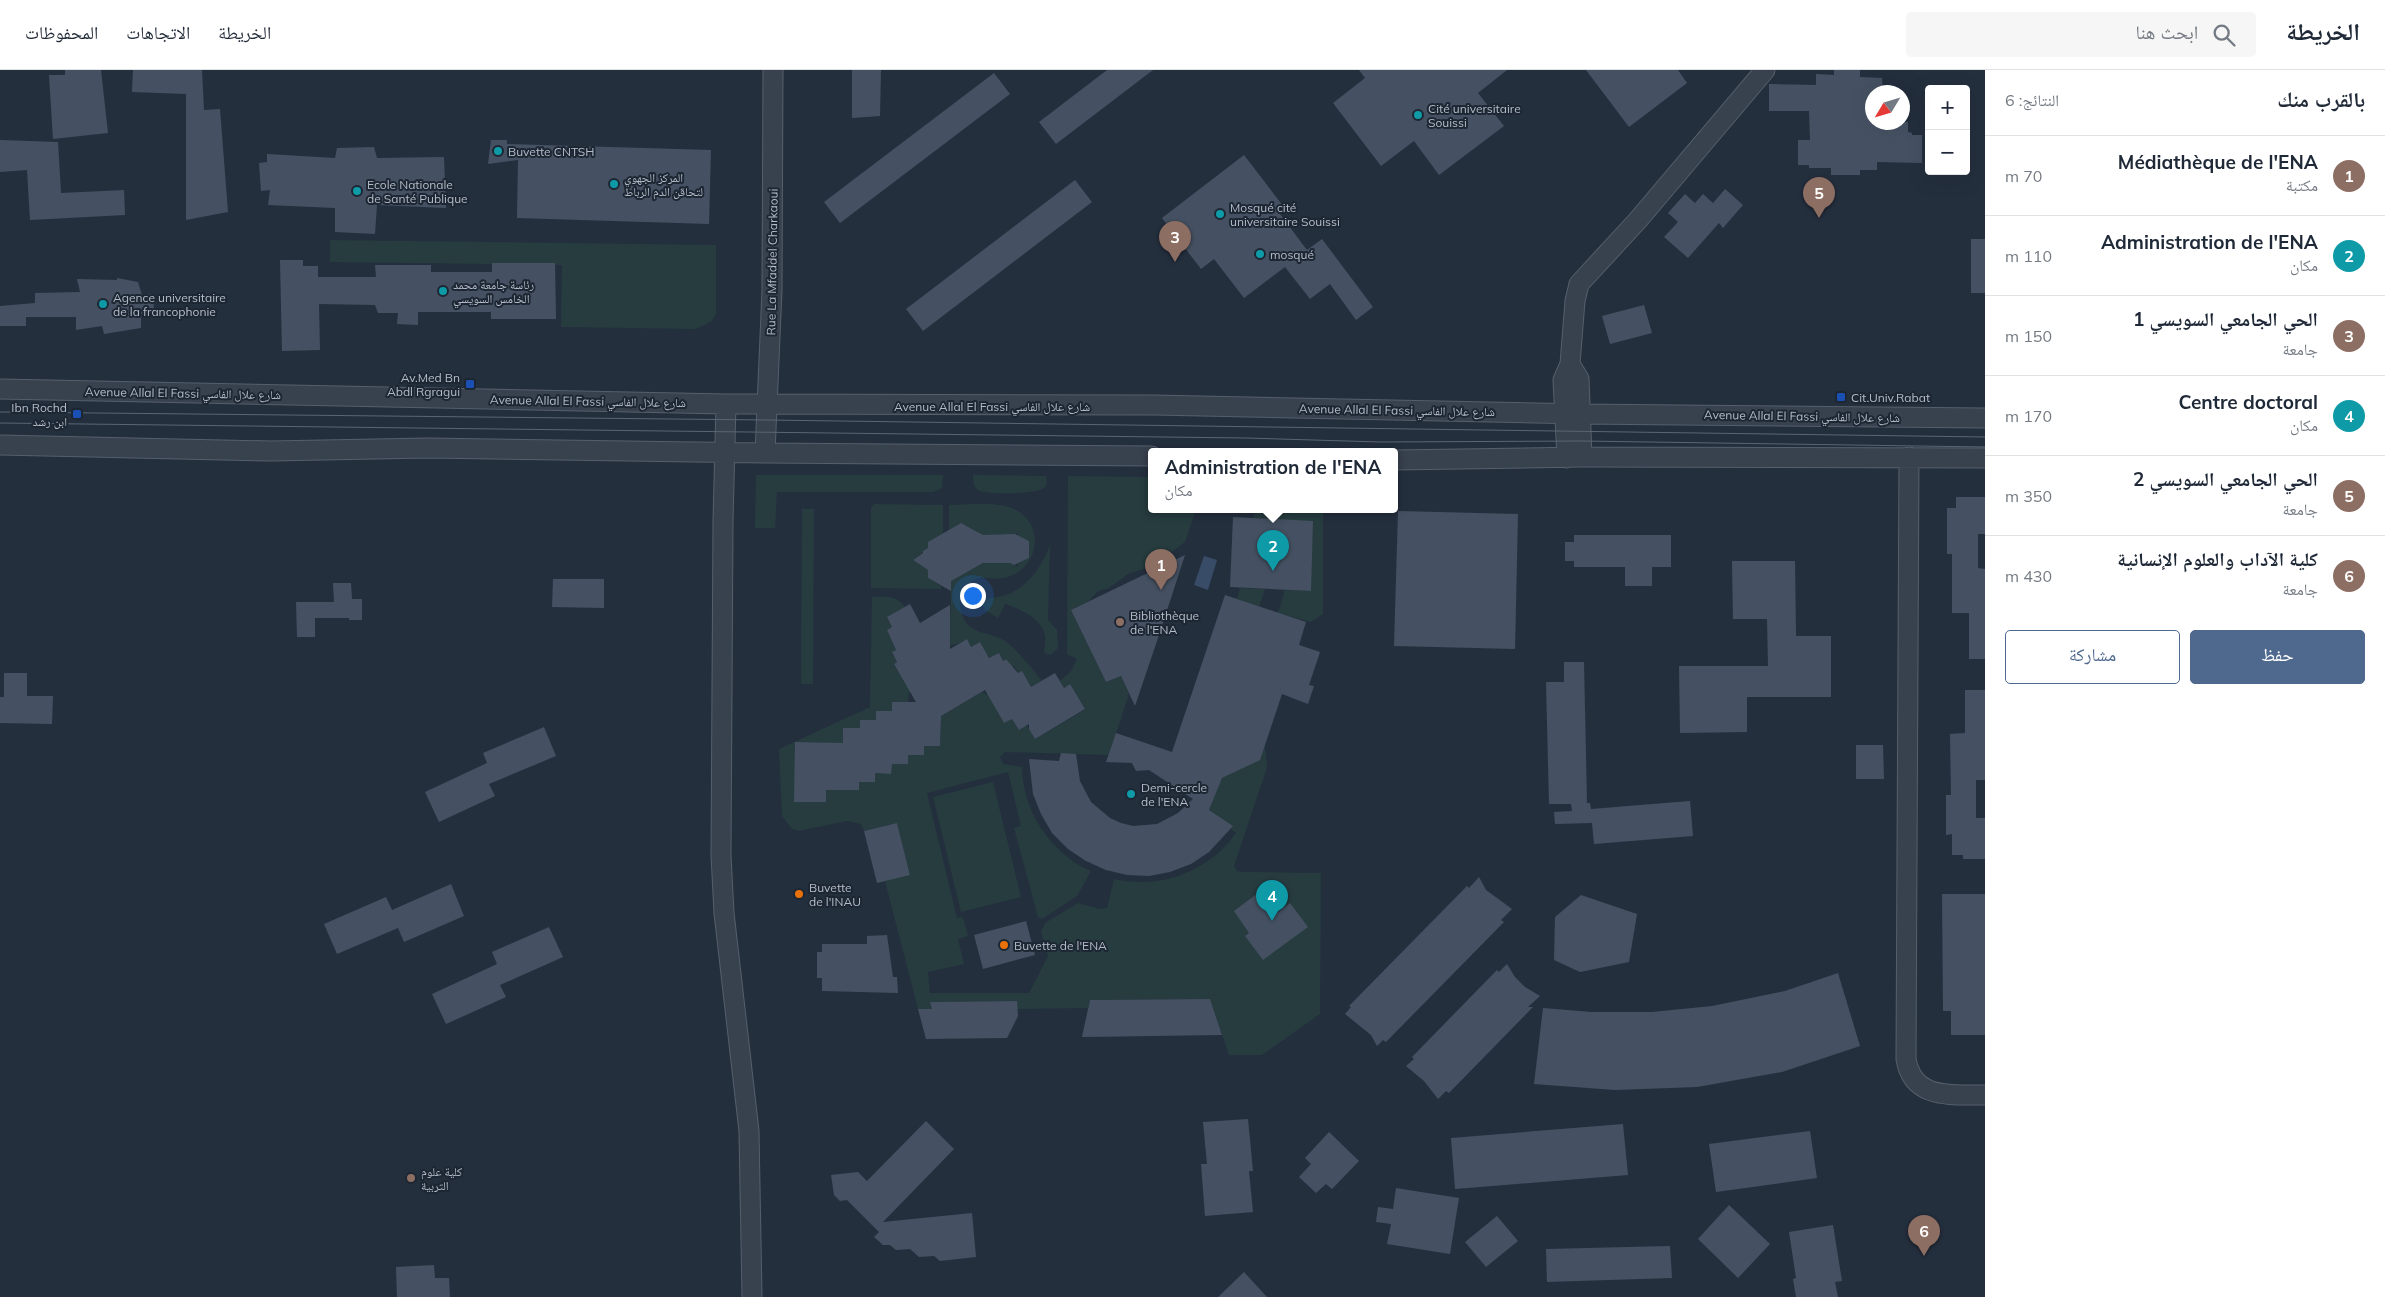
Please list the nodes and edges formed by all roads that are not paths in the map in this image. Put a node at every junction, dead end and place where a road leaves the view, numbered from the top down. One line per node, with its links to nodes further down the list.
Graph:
1 (773, 70): 5 (street, Rue La Mfaddel Charkaoui)
2 (1765, 70): 6 (street)
3 (0, 390): 4 (street, Avenue Allal El Fassi شارع علال الفاسي)
4 (726, 404): 5 (street, Avenue Allal El Fassi شارع علال الفاسي); 9 (street)
5 (768, 404): 6 (street, Avenue Allal El Fassi شارع علال الفاسي); 10 (street, Rue La Mfaddel Charkaoui)
6 (1573, 414): 7 (street, Avenue Allal El Fassi شارع علال الفاسي); 12 (street)
7 (1985, 418)
8 (0, 445): 9 (street)
9 (724, 452): 10 (street); 17 (street)
10 (765, 453): 11 (street)
11 (1148, 456)
12 (1575, 457): 13 (street); 15 (street)
13 (1909, 458): 14 (street); 16 (street)
14 (1985, 458)
15 (1398, 460)
16 (1985, 1095)
17 (752, 1297)

